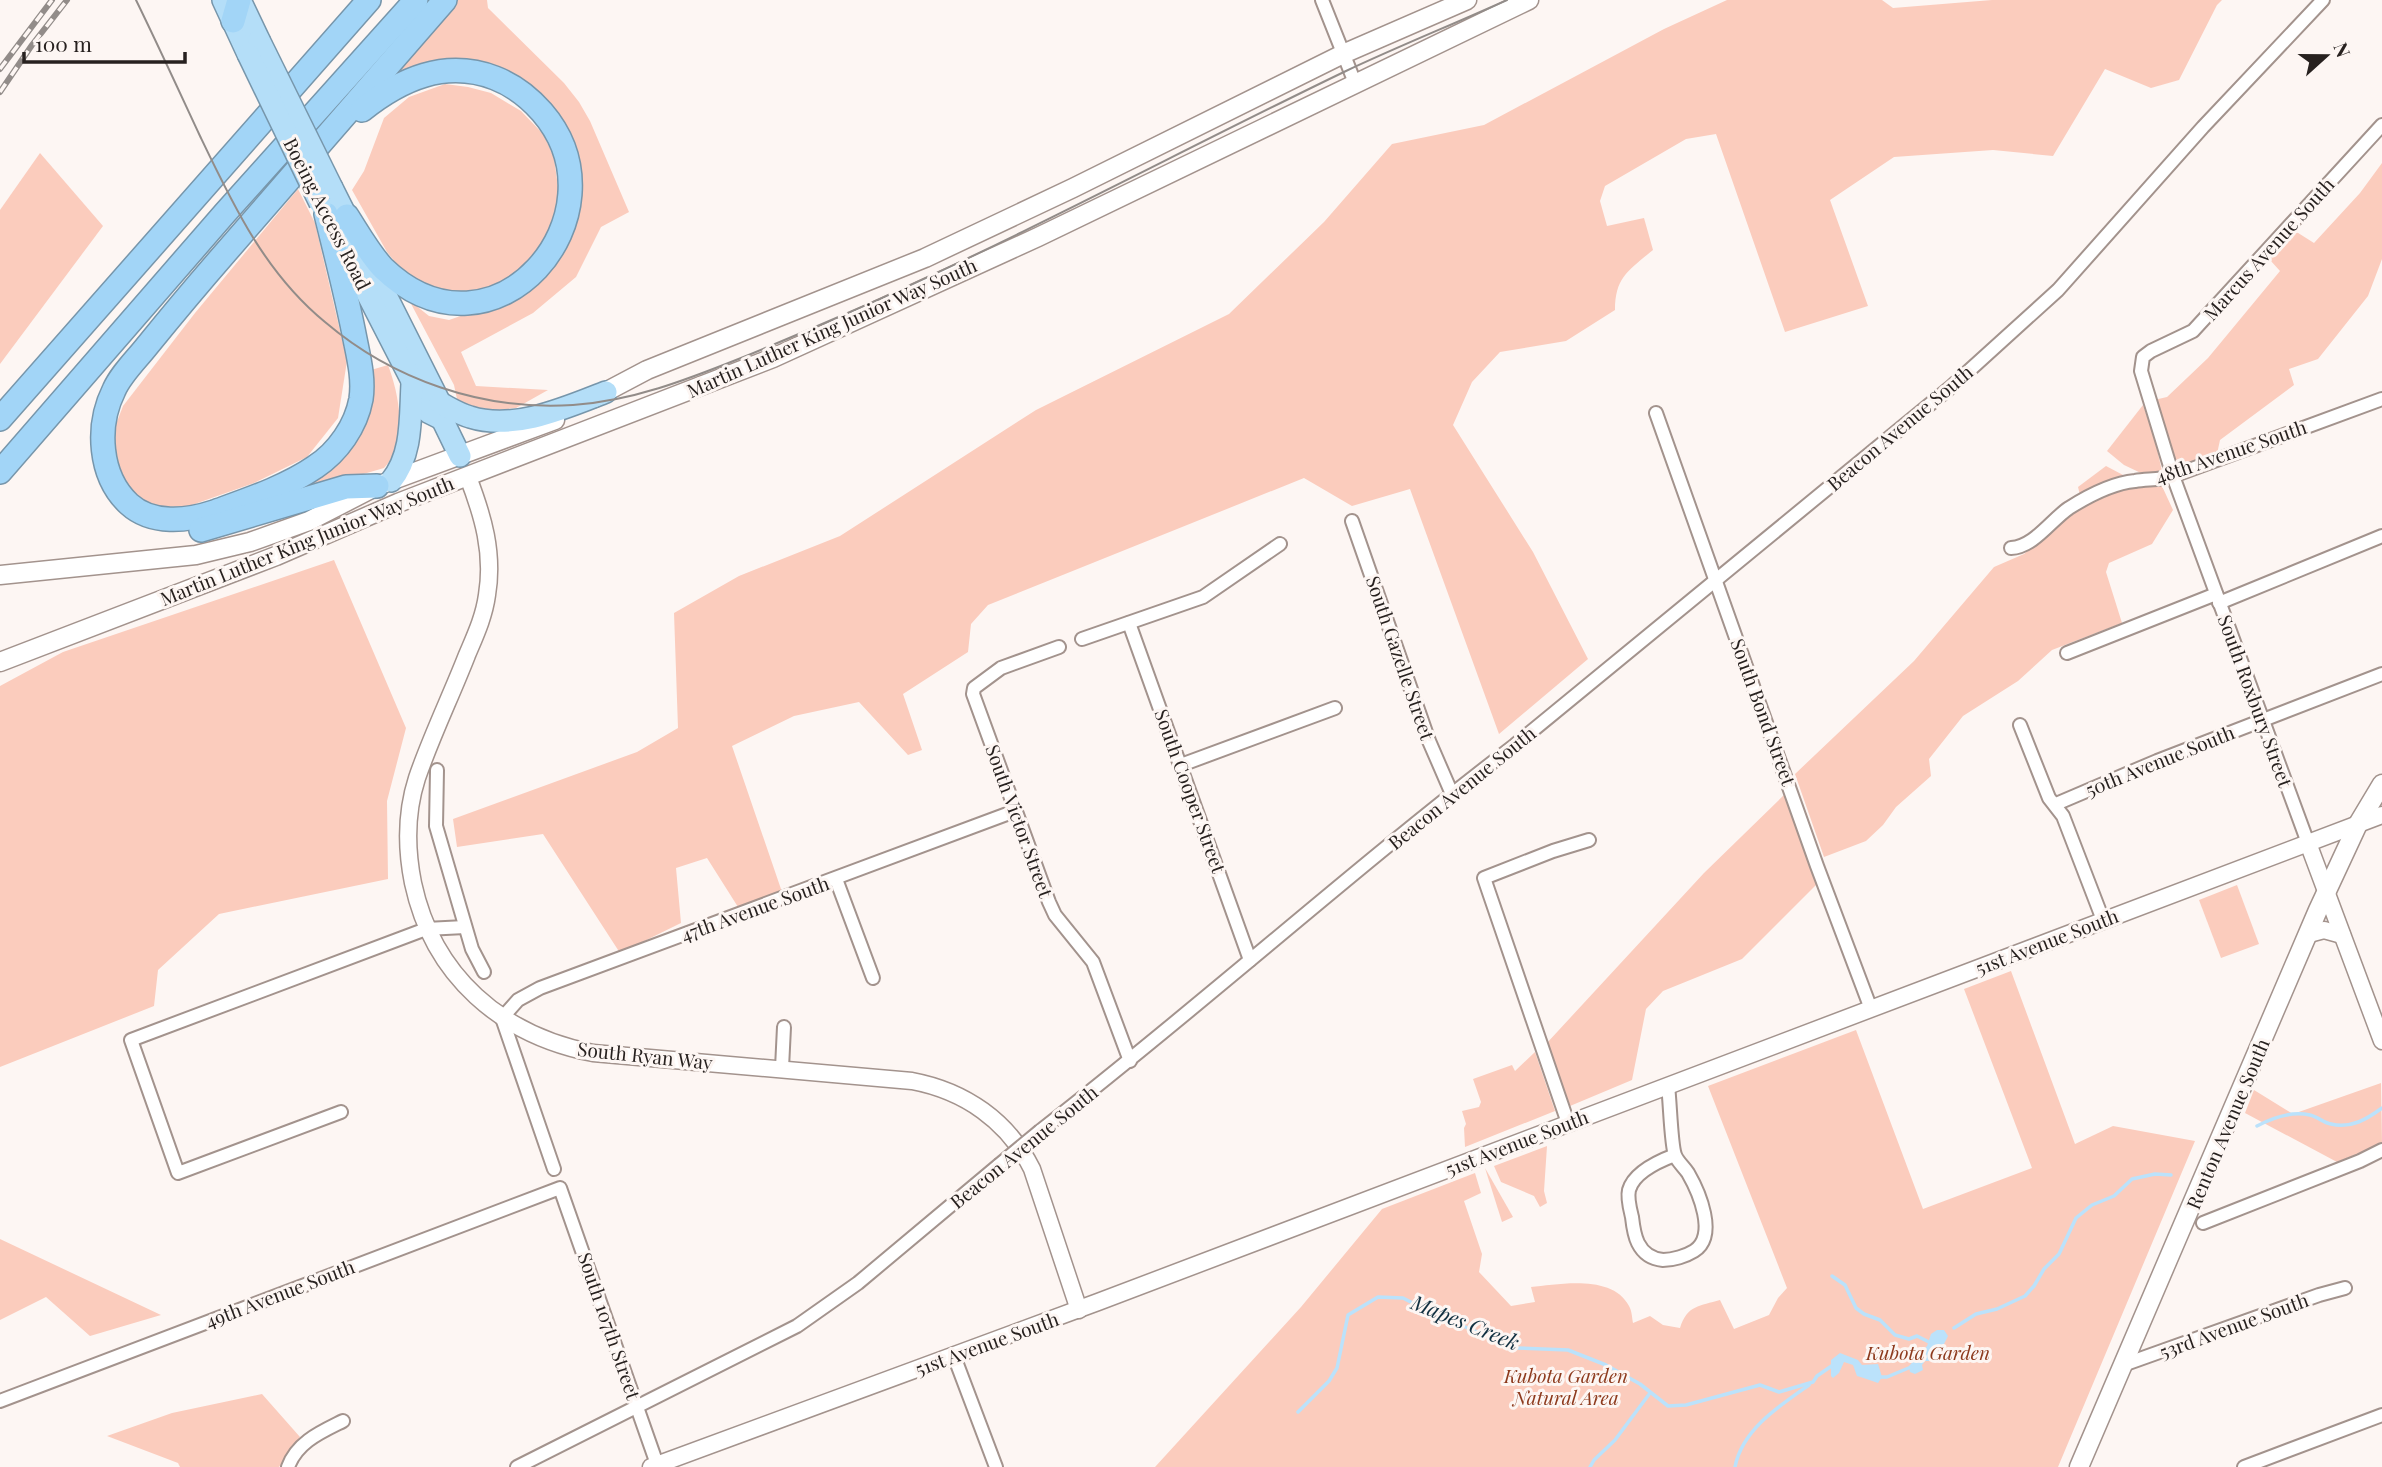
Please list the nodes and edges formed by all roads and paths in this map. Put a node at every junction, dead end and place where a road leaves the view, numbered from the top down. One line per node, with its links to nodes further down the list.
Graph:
1 (223, 0): 9 (highway, Boeing Access Road)
2 (369, 0): 23 (highway)
3 (416, 0): 25 (highway)
4 (445, 0): 13 (highway)
5 (1322, 0): 10 (street)
6 (1467, 0): 10 (main road, Martin Luther King Junior Way South)
7 (1530, 0): 11 (main road, Martin Luther King Junior Way South)
8 (2322, 0): 34 (street, Beacon Avenue South)
9 (237, 7): 14 (highway, Boeing Access Road, bridge)
10 (1343, 54): 11 (street); 19 (main road, Martin Luther King Junior Way South)
11 (1355, 83): 27 (main road, Martin Luther King Junior Way South)
12 (2382, 125): 16 (street, Marcus Avenue South)
13 (278, 192): 14 (highway); 15 (highway)
14 (331, 205): 17 (highway, Boeing Access Road); 18 (highway); 21 (highway, Boeing Access Road)
15 (187, 296): 18 (highway); 25 (highway)
16 (2143, 357): 26 (street, South Roxbury Street)
17 (413, 382): 21 (highway, Boeing Access Road); 28 (highway)
18 (114, 388): 28 (highway)
19 (606, 392): 21 (highway); 24 (main road, Martin Luther King Junior Way South)
20 (2382, 398): 26 (street, 48th Avenue South)
21 (441, 411): 24 (highway, Boeing Access Road)
22 (1656, 413): 34 (street, South Bond Street)
23 (0, 419)
24 (460, 456): 27 (main road, Boeing Access Road); 28 (main road, Martin Luther King Junior Way South)
25 (2, 469)
26 (2173, 476): 32 (street, 48th Avenue South); 35 (street, South Roxbury Street)
27 (468, 477): 40 (main road, Martin Luther King Junior Way South); 59 (street, South Ryan Way)
28 (384, 484): 33 (main road, Martin Luther King Junior Way South)
29 (1352, 521): 48 (street, South Gazelle Street)
30 (2382, 536): 35 (street)
31 (1280, 544): 36 (street)
32 (2011, 548)
33 (0, 576)
34 (1715, 580): 48 (street, Beacon Avenue South); 65 (street, South Bond Street)
35 (2217, 598): 39 (street); 43 (street, South Roxbury Street)
36 (1129, 622): 37 (street); 45 (street, South Cooper Street)
37 (1082, 639)
38 (1059, 648): 50 (street, South Victor Street)
39 (2067, 653)
40 (0, 662)
41 (2382, 674): 43 (street, 50th Avenue South)
42 (1335, 708): 45 (street)
43 (2263, 720): 49 (street, 50th Avenue South); 54 (street, South Roxbury Street)
44 (2020, 724): 49 (street)
45 (1181, 765): 62 (street, South Cooper Street)
46 (437, 770): 58 (street)
47 (2382, 784): 52 (main road, Renton Avenue South)
48 (1452, 794): 62 (street, Beacon Avenue South)
49 (2056, 804): 57 (street)
50 (1015, 811): 55 (street, 47th Avenue South); 69 (street, South Victor Street)
51 (2382, 815): 52 (street, 51st Avenue South)
52 (2358, 824): 54 (street, 51st Avenue South); 56 (main road, Renton Avenue South)
53 (1589, 840): 73 (street)
54 (2308, 843): 56 (street, South Roxbury Street); 57 (street, 51st Avenue South)
55 (836, 879): 64 (street); 66 (street, 47th Avenue South)
56 (2326, 893): 60 (main road, Renton Avenue South); 61 (street, South Roxbury Street)
57 (2103, 920): 65 (street, 51st Avenue South)
58 (465, 927): 59 (street); 63 (street)
59 (426, 929): 66 (street, South Ryan Way); 72 (street)
60 (2309, 934): 61 (street); 82 (main road, Renton Avenue South)
61 (2342, 935): 68 (street, South Roxbury Street)
62 (1250, 960): 69 (street, Beacon Avenue South)
63 (484, 972)
64 (873, 978)
65 (1871, 1009): 71 (street, 51st Avenue South)
66 (502, 1018): 70 (street, South Ryan Way); 76 (street)
67 (784, 1027): 70 (street)
68 (2382, 1041)
69 (1130, 1061): 84 (street, Beacon Avenue South, bridge)
70 (782, 1068): 80 (street, South Ryan Way)
71 (1668, 1086): 73 (street, 51st Avenue South); 75 (street)
72 (341, 1112)
73 (1568, 1123): 80 (street, 51st Avenue South)
74 (2382, 1150): 78 (street)
75 (1675, 1155): 75 (street)
76 (554, 1169)
77 (560, 1188): 83 (street, 49th Avenue South); 84 (street, South 107th Street)
78 (2203, 1223)
79 (2345, 1289): 82 (street, 53rd Avenue South)
80 (1079, 1310): 81 (street, 51st Avenue South)
81 (954, 1356): 88 (street, 51st Avenue South); 90 (street)
82 (2123, 1365): 91 (main road, Renton Avenue South)
83 (0, 1401)
84 (637, 1406): 88 (street, South 107th Street); 89 (street, Beacon Avenue South)
85 (2382, 1415): 92 (street)
86 (344, 1421): 87 (street)
87 (288, 1466)
88 (655, 1466)
89 (517, 1467)
90 (996, 1467)
91 (2080, 1467)
92 (2244, 1467)

